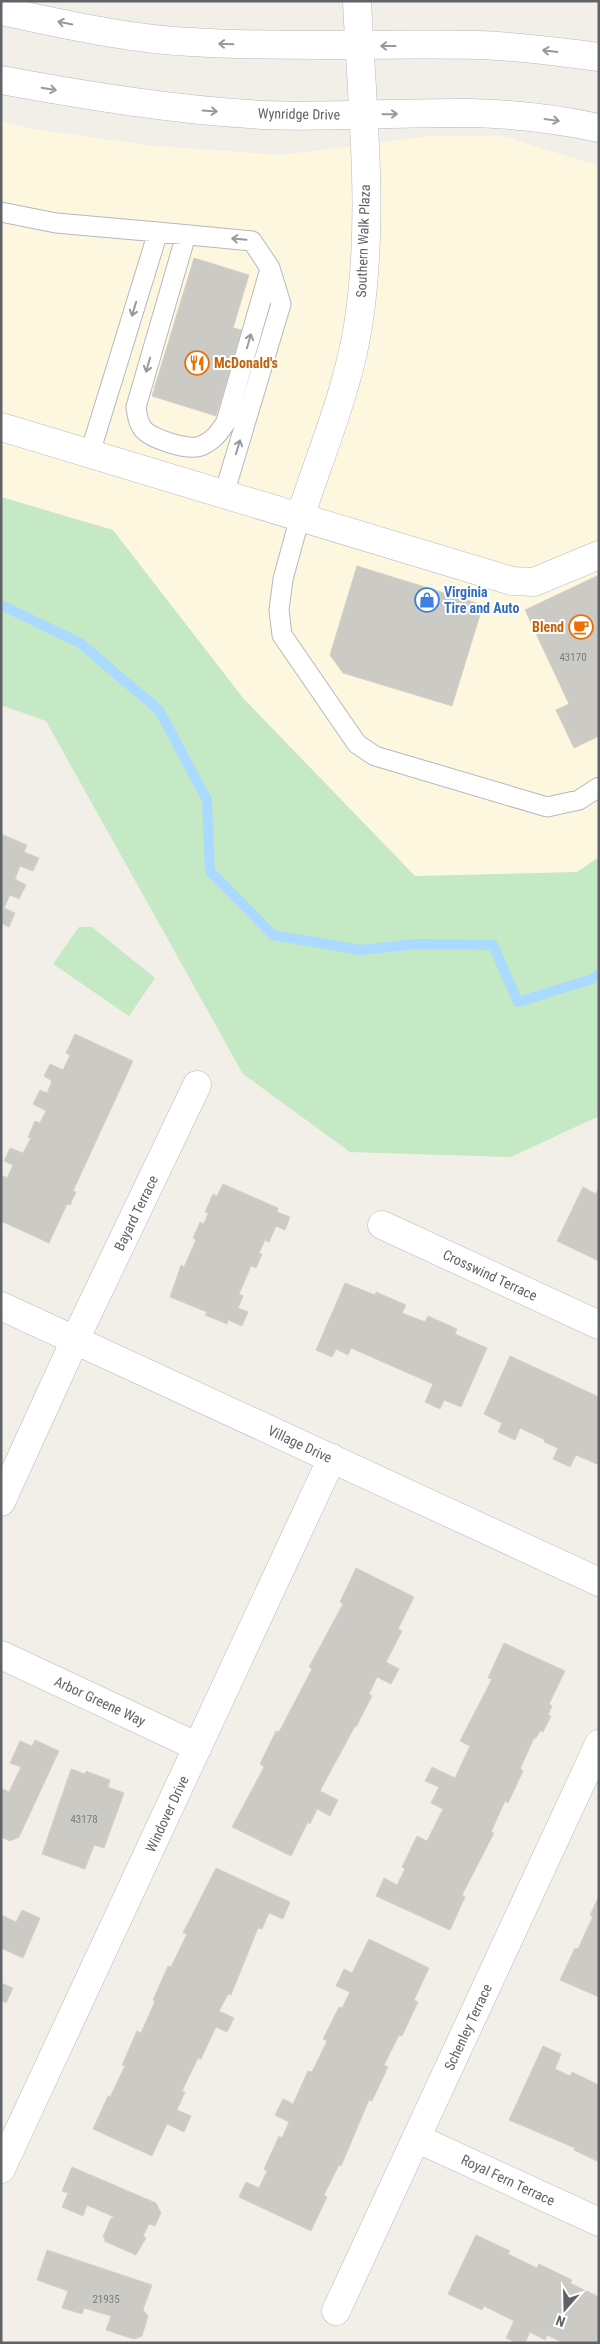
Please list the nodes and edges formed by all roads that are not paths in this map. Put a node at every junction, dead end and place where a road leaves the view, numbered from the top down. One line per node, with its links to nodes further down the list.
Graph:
1 (356, 1): 3 (street, Southern Walk Plaza)
2 (1, 11): 3 (street, one-way to 2)
3 (359, 46): 4 (street, one-way to 3); 6 (street, Southern Walk Plaza)
4 (599, 57)
5 (1, 80): 6 (street, Wynridge Drive, one-way to 6)
6 (363, 115): 7 (street, Wynridge Drive, one-way to 7); 15 (street, Southern Walk Plaza)
7 (599, 128)
8 (1, 212): 9 (lane)
9 (158, 232): 10 (lane); 13 (lane, one-way to 13)
10 (186, 234): 11 (lane, one-way to 10); 11 (lane, one-way to 11)
11 (270, 268): 14 (lane, one-way to 11)
12 (1, 427): 13 (street)
13 (90, 453): 14 (street)
14 (224, 494): 15 (street)
15 (300, 517): 16 (street); 17 (lane)
16 (599, 555)
17 (599, 787)
18 (197, 1085): 22 (street, Bayard Terrace)
19 (382, 1225): 21 (street, Crosswind Terrace)
20 (1, 1306): 22 (street, Village Drive)
21 (599, 1325)
22 (74, 1340): 23 (street, Village Drive); 24 (street)
23 (332, 1458): 25 (street, Village Drive); 28 (street, Windover Drive)
24 (1, 1502)
25 (599, 1582)
26 (1, 1655): 28 (street, Arbor Greene Way)
27 (599, 1744): 29 (street, Schenley Terrace)
28 (198, 1747): 30 (street, Windover Drive)
29 (416, 2138): 31 (street, Royal Fern Terrace); 32 (street, Schenley Terrace)
30 (1, 2168)
31 (599, 2222)
32 (336, 2311)

